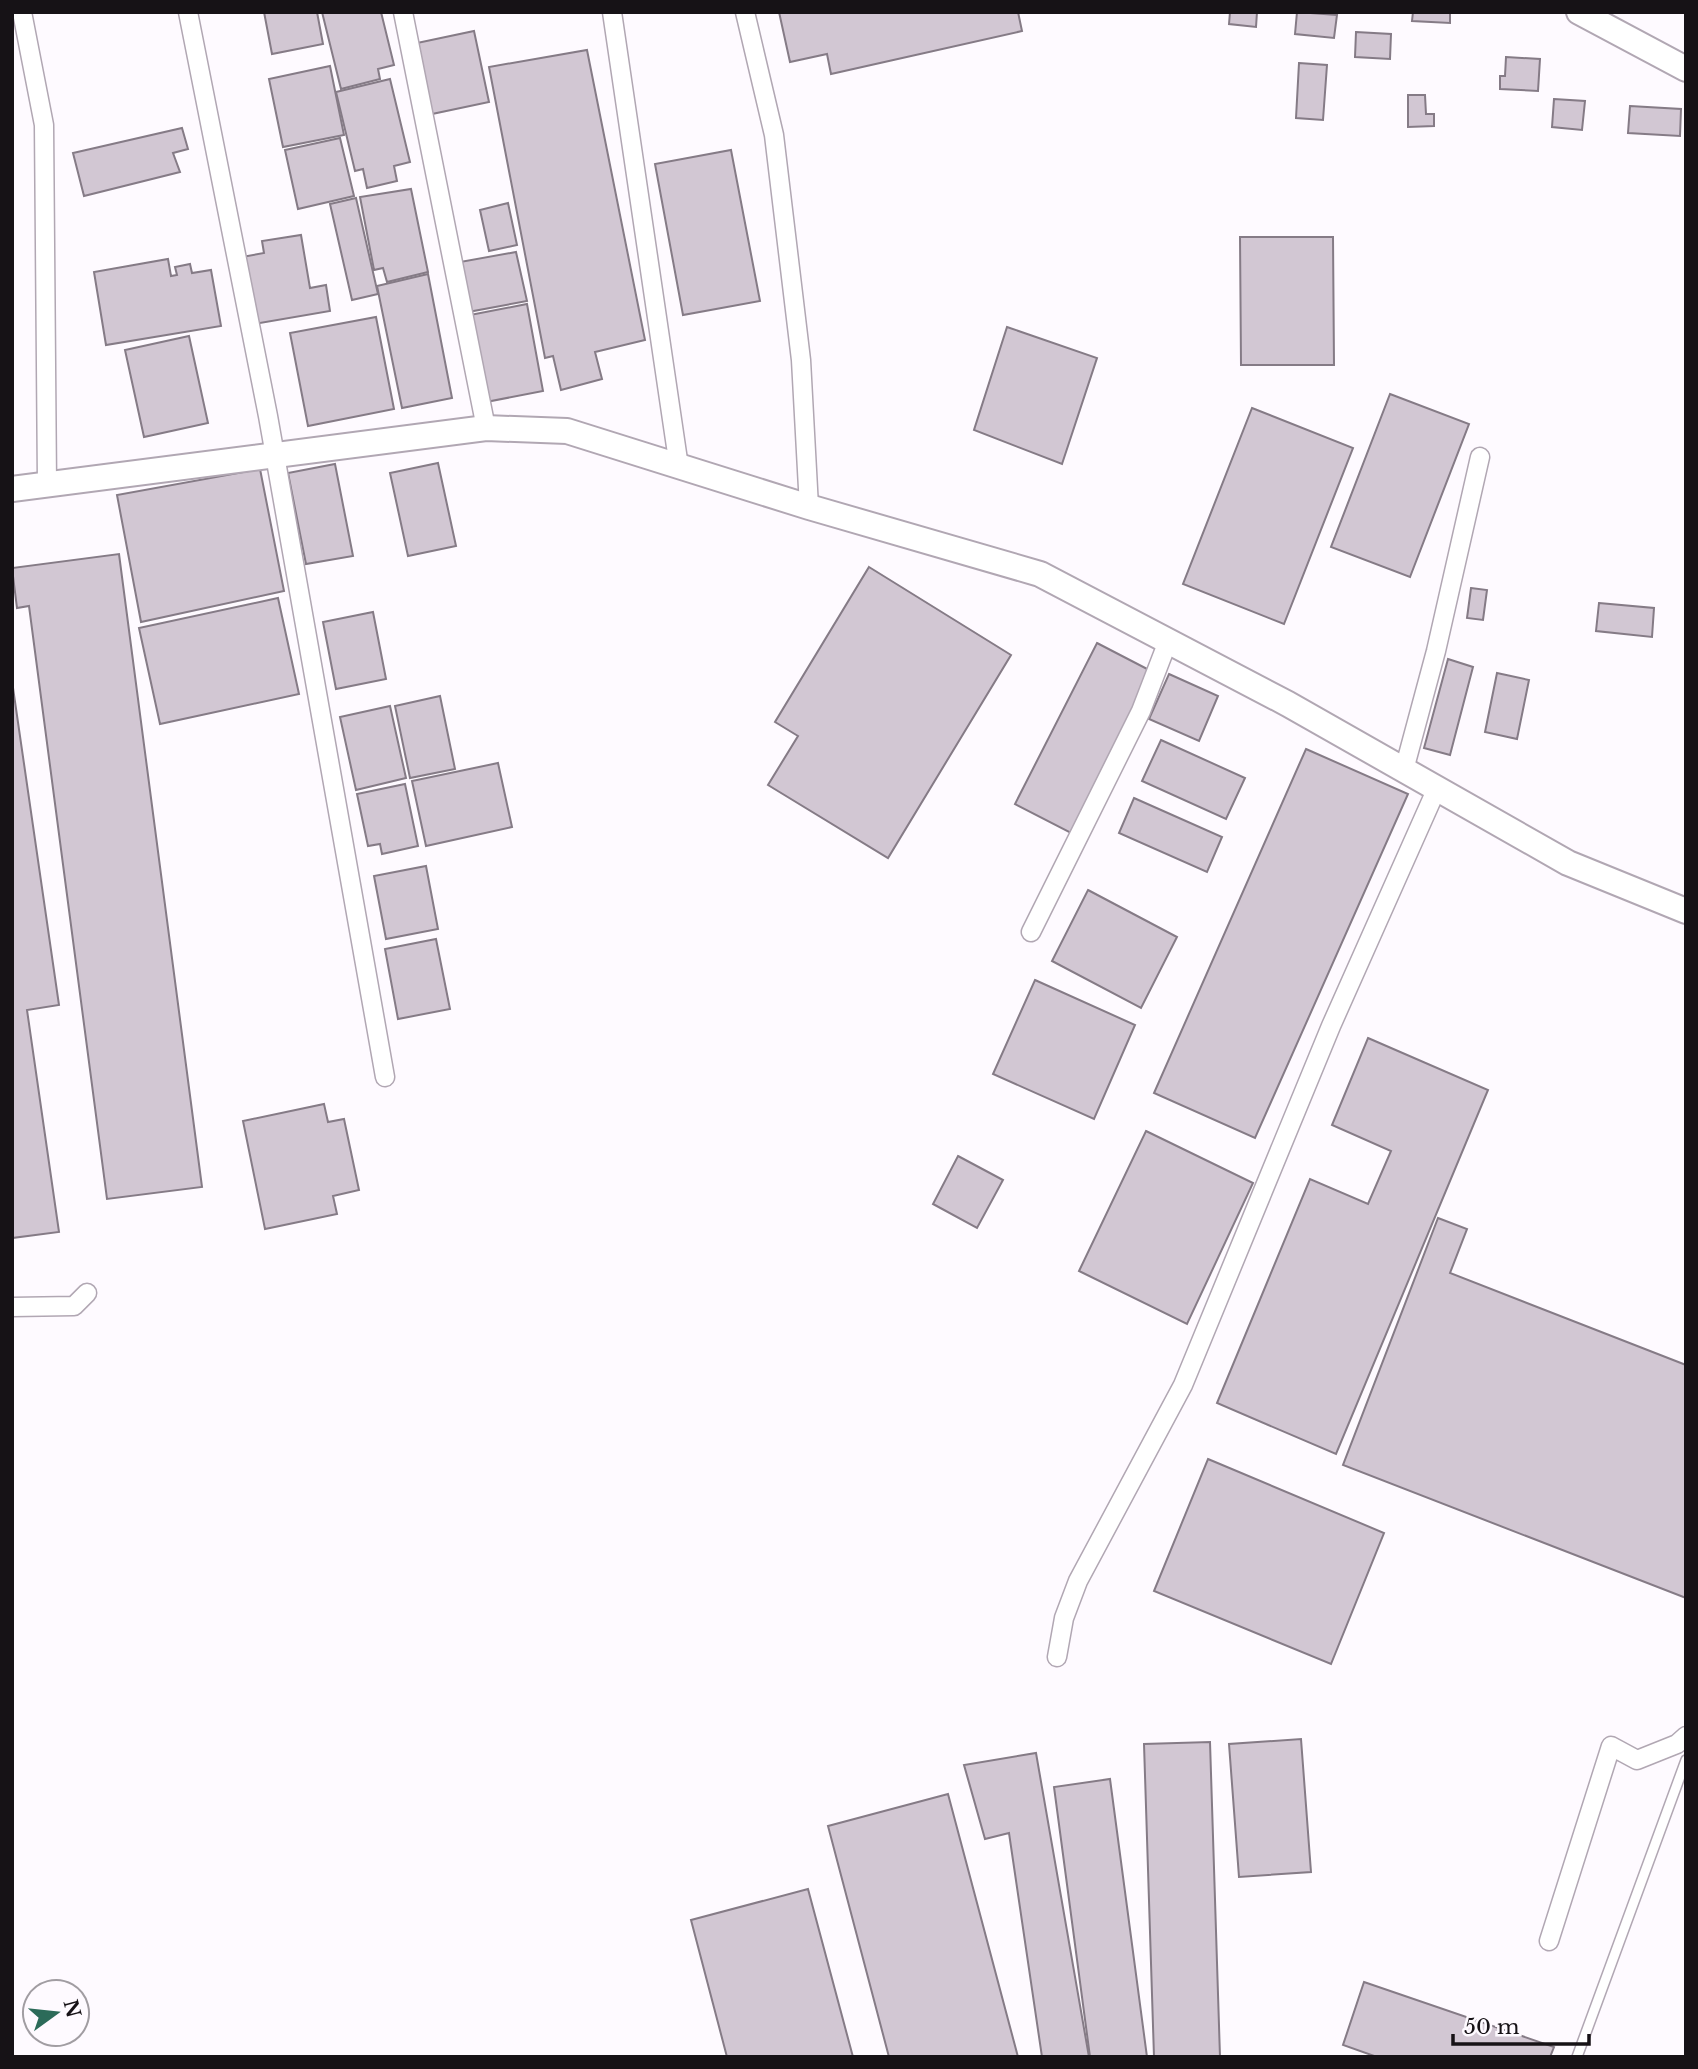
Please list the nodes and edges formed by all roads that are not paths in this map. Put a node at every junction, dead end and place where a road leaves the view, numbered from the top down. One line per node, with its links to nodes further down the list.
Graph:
1 (22, 12): 12 (street)
2 (188, 12): 9 (street)
3 (403, 12): 8 (street)
4 (612, 12): 11 (street)
5 (745, 12): 14 (street)
6 (1579, 12): 7 (street)
7 (1686, 69)
8 (486, 428): 9 (street); 11 (street)
9 (275, 453): 12 (street); 20 (street)
10 (1480, 457): 16 (street)
11 (679, 467): 14 (street)
12 (47, 484): 13 (street)
13 (12, 489)
14 (809, 507): 15 (street)
15 (1168, 641): 16 (street); 19 (street)
16 (1404, 770): 17 (street)
17 (1437, 789): 18 (street); 23 (street)
18 (1686, 911)
19 (1031, 932)
20 (385, 1077)
21 (87, 1293): 22 (street)
22 (12, 1307)
23 (1057, 1657)
24 (1686, 1736): 26 (street)
25 (1686, 1760): 27 (lane)
26 (1549, 1941)
27 (1577, 2057)

